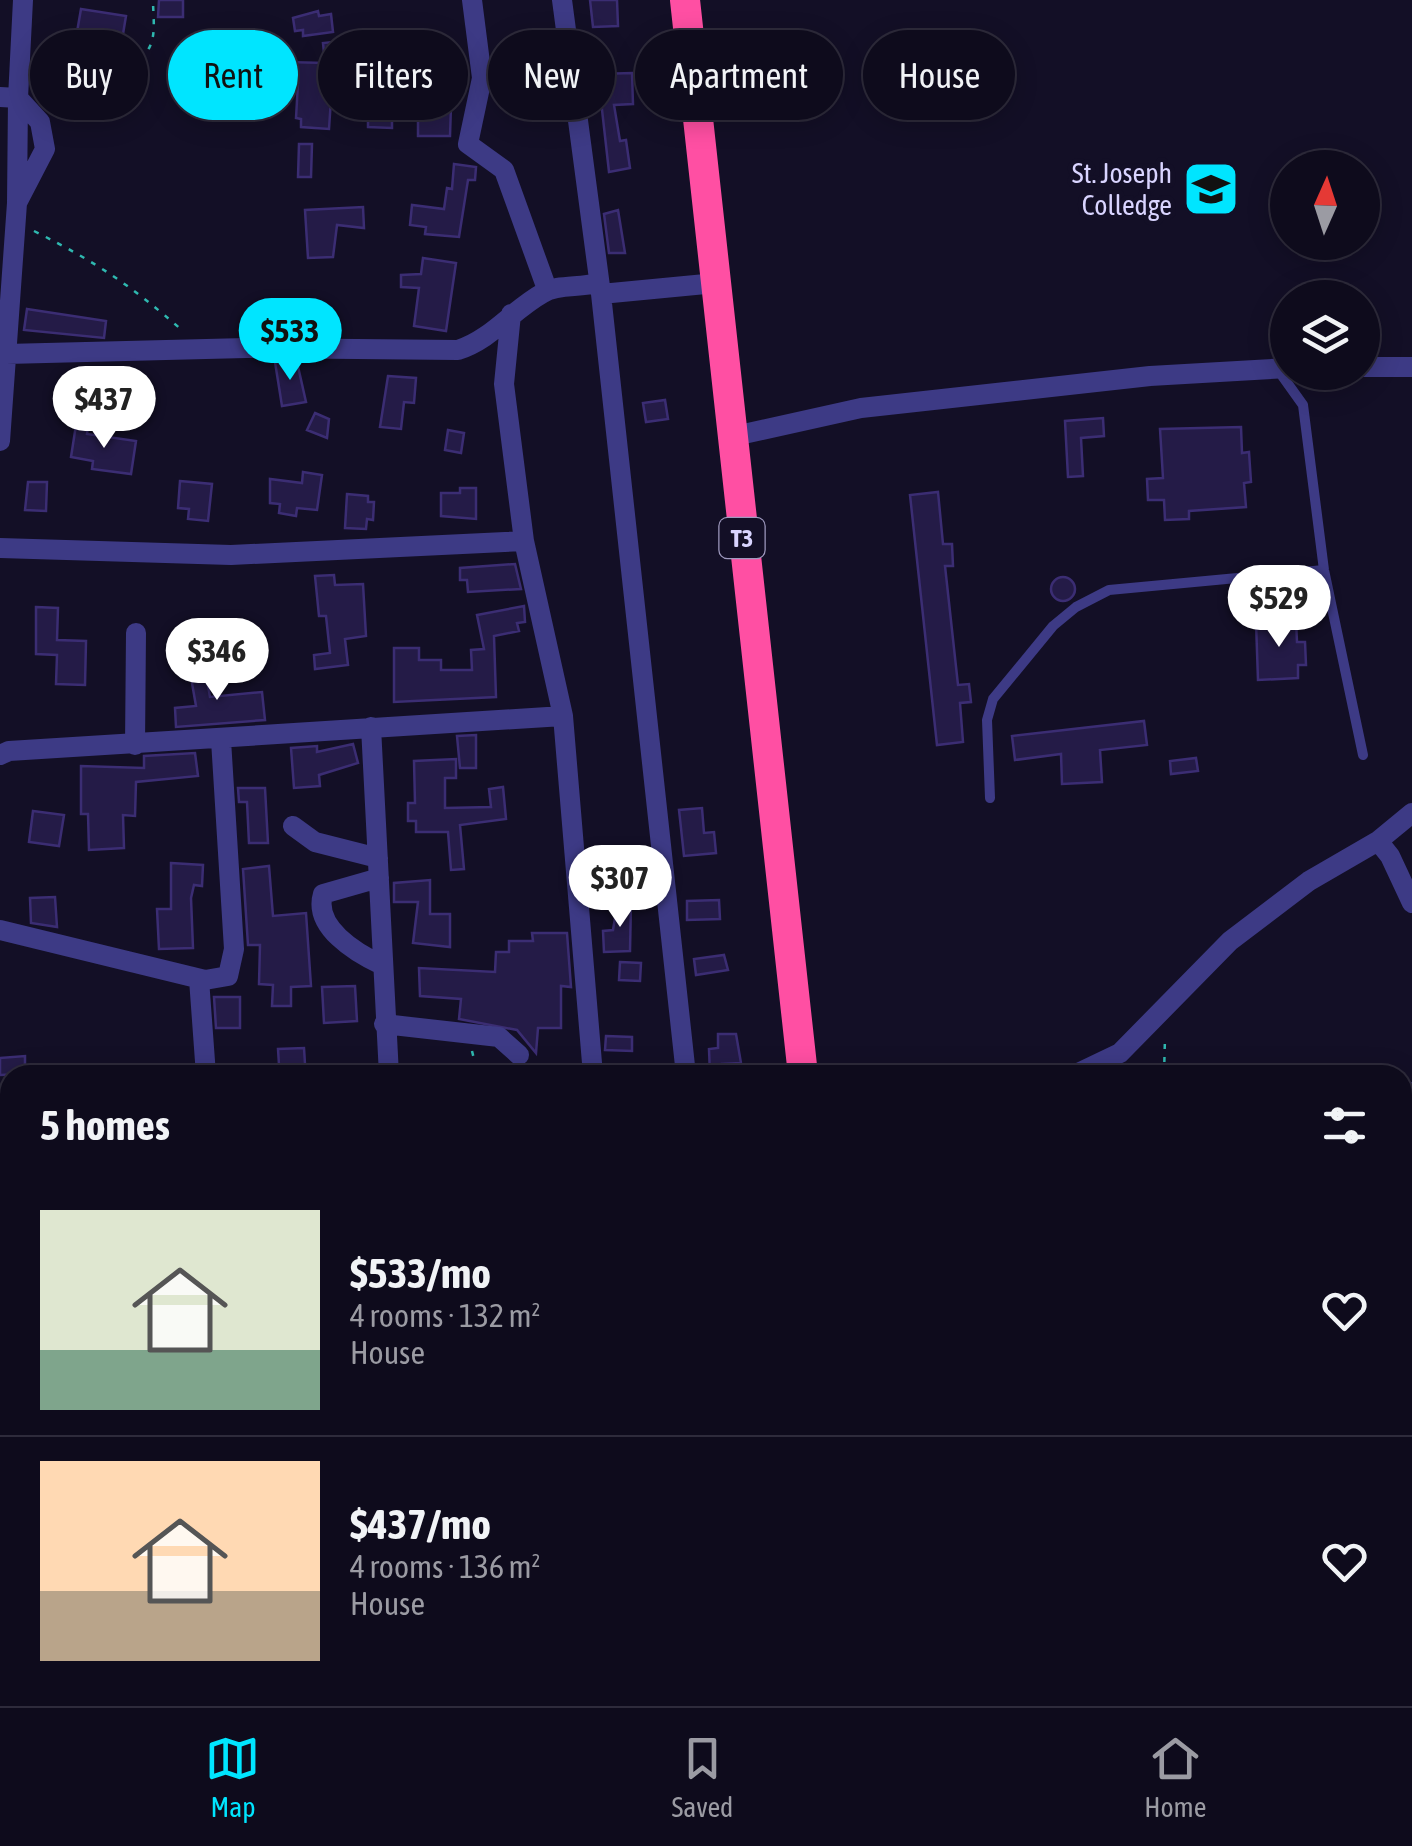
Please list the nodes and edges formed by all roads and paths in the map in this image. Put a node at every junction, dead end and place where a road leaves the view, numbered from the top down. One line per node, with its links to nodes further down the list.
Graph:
1 (23, 0): 6 (street)
2 (153, 0): 6 (path)
3 (472, 0): 10 (street)
4 (562, 0): 9 (street)
5 (685, 0): 8 (highway, T3)
6 (12, 95): 7 (street)
7 (12, 203): 12 (path); 13 (street)
8 (716, 283): 9 (street); 18 (highway, T3)
9 (599, 288): 10 (street); 45 (street)
10 (548, 289): 11 (street)
11 (511, 314): 12 (street); 20 (street)
12 (198, 348): 13 (street)
13 (6, 354): 19 (street)
14 (1380, 367): 15 (street)
15 (1412, 367)
16 (1270, 369): 18 (street)
17 (1294, 390): 22 (lane)
18 (730, 437): 46 (highway, T3)
19 (0, 442)
20 (524, 541): 21 (street); 24 (street)
21 (0, 548)
22 (1324, 570): 29 (lane); 30 (lane)
23 (136, 633): 27 (street)
24 (563, 716): 25 (street); 44 (street)
25 (372, 727): 26 (street); 34 (street)
26 (221, 740): 27 (street); 38 (street)
27 (135, 745): 28 (street)
28 (3, 751)
29 (1363, 755)
30 (990, 798)
31 (1412, 813): 33 (street)
32 (293, 826): 34 (street)
33 (1378, 841): 35 (street); 39 (street)
34 (378, 868): 37 (street); 37 (street)
35 (1412, 903)
36 (0, 930): 38 (street)
37 (382, 965): 40 (street)
38 (199, 979): 42 (street)
39 (1158, 1012): 47 (street); 48 (path)
40 (384, 1024): 41 (street); 43 (street)
41 (519, 1054)
42 (205, 1065)
43 (388, 1065)
44 (591, 1065)
45 (685, 1065)
46 (801, 1065)
47 (1095, 1065)
48 (1164, 1065)

